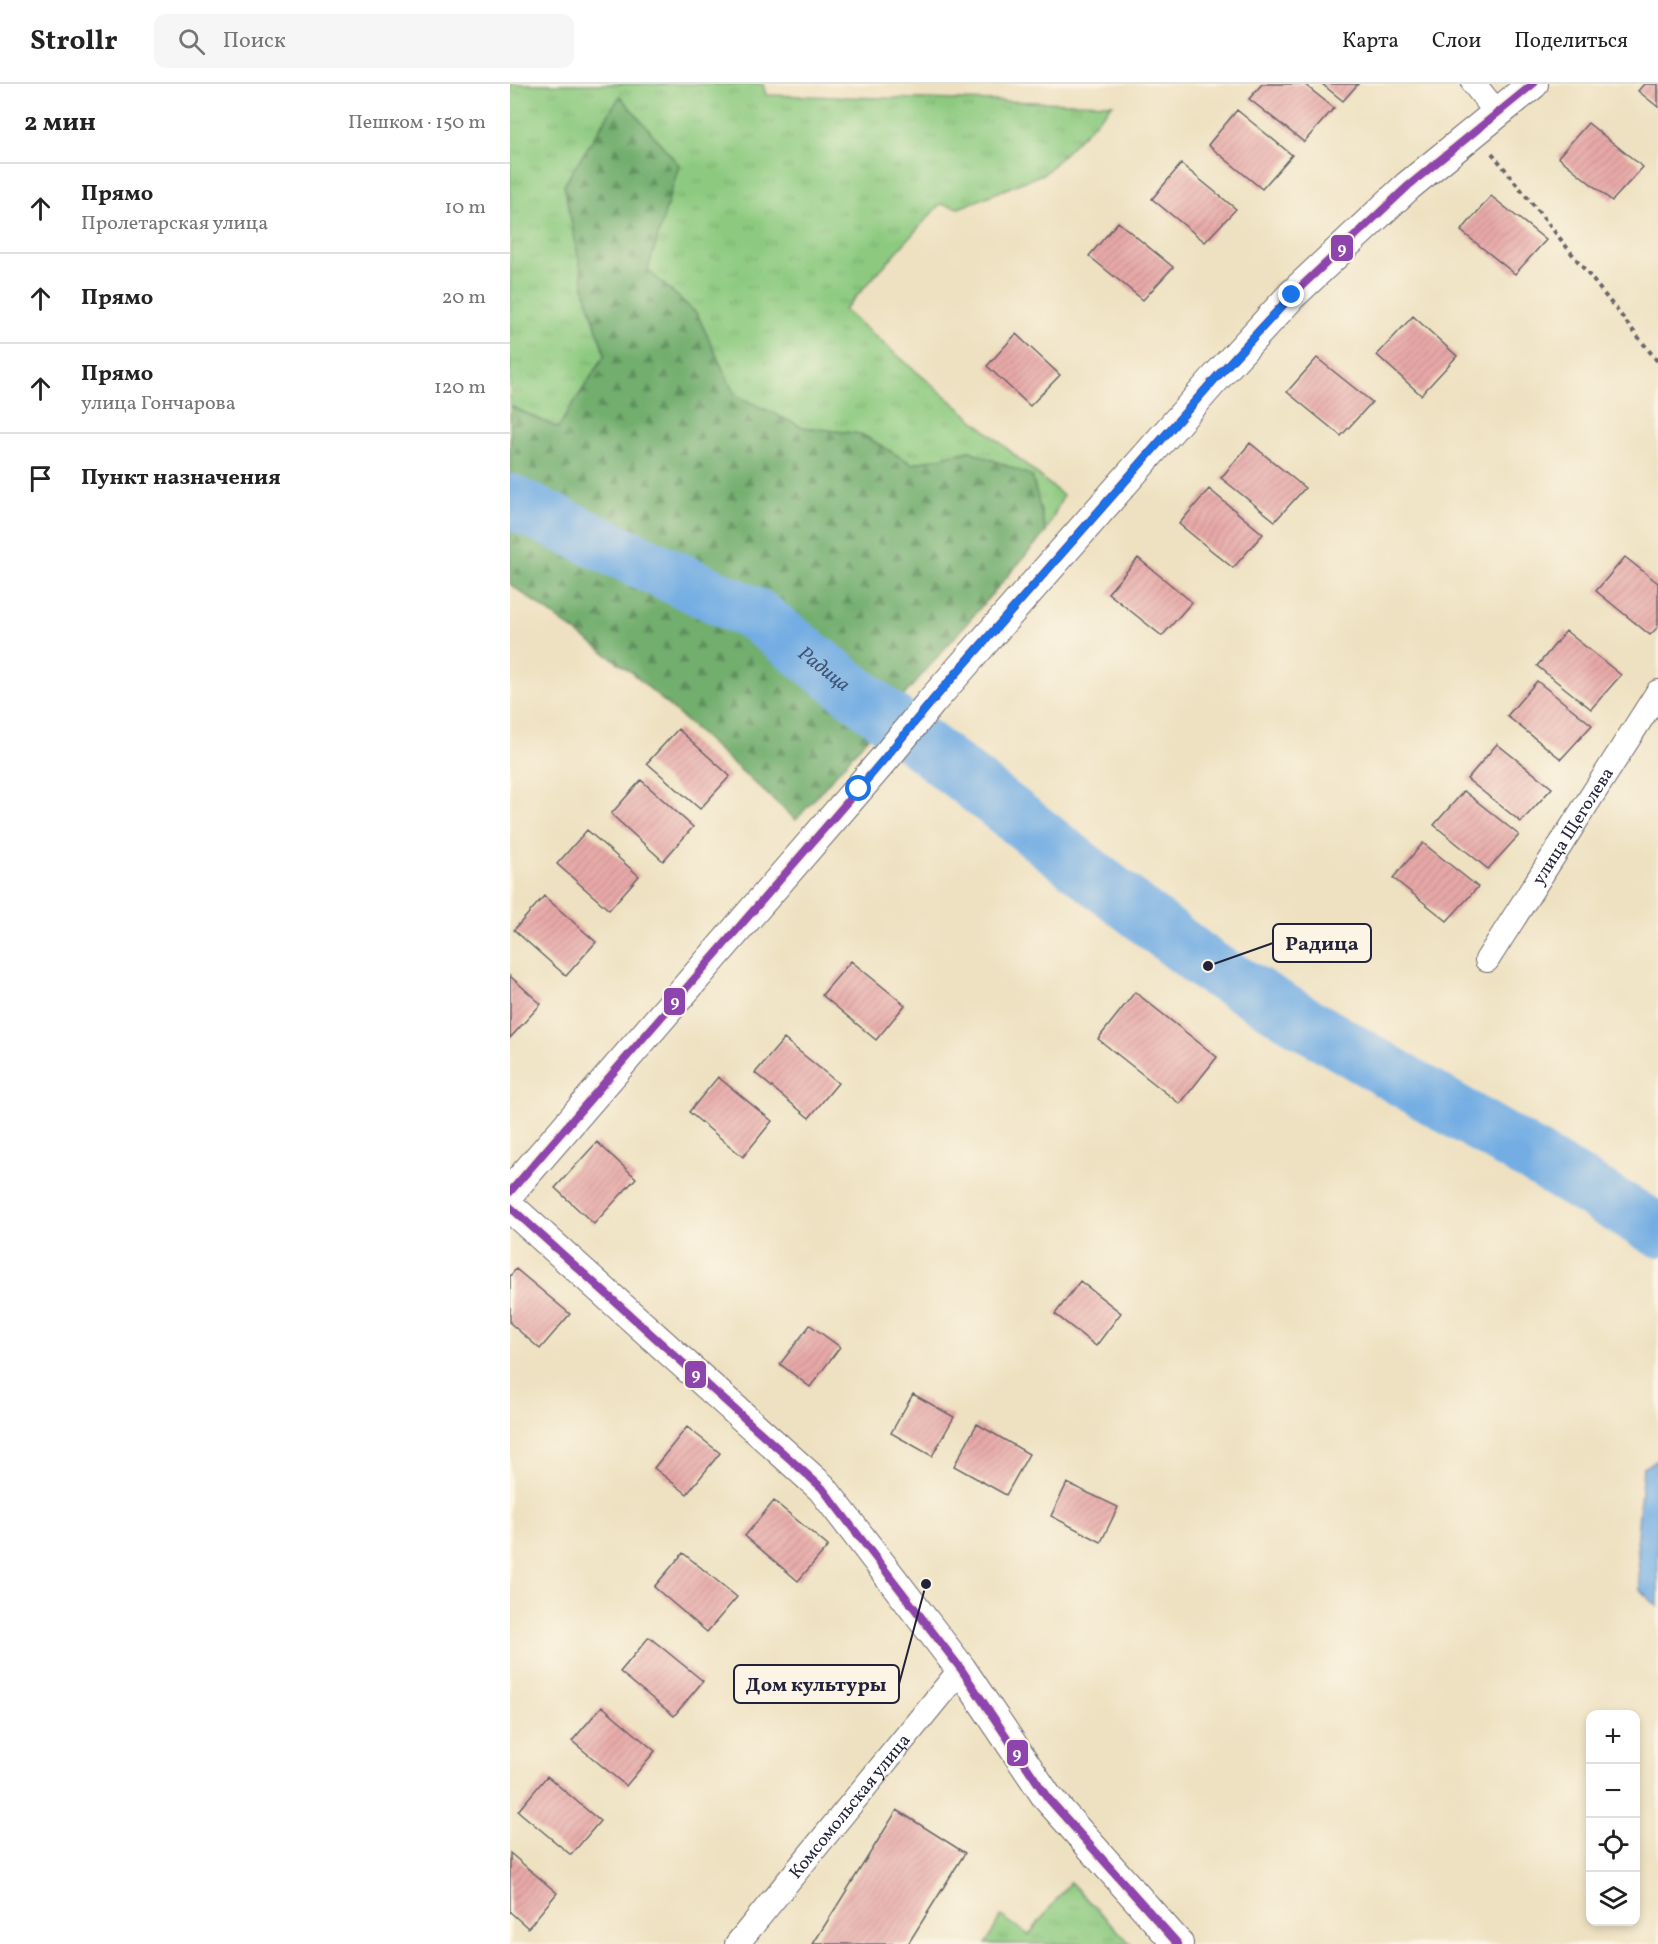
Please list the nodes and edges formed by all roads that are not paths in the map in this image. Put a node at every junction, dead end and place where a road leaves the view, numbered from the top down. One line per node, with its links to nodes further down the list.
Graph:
1 (1474, 84): 3 (street)
2 (1533, 84): 3 (street)
3 (1486, 122): 6 (street)
4 (1658, 692): 5 (street, улица Щеголева)
5 (1487, 960)
6 (510, 1192)
7 (510, 1207): 8 (street)
8 (962, 1668): 9 (street, Комсомольская улица); 10 (street)
9 (737, 1944)
10 (1178, 1944)

